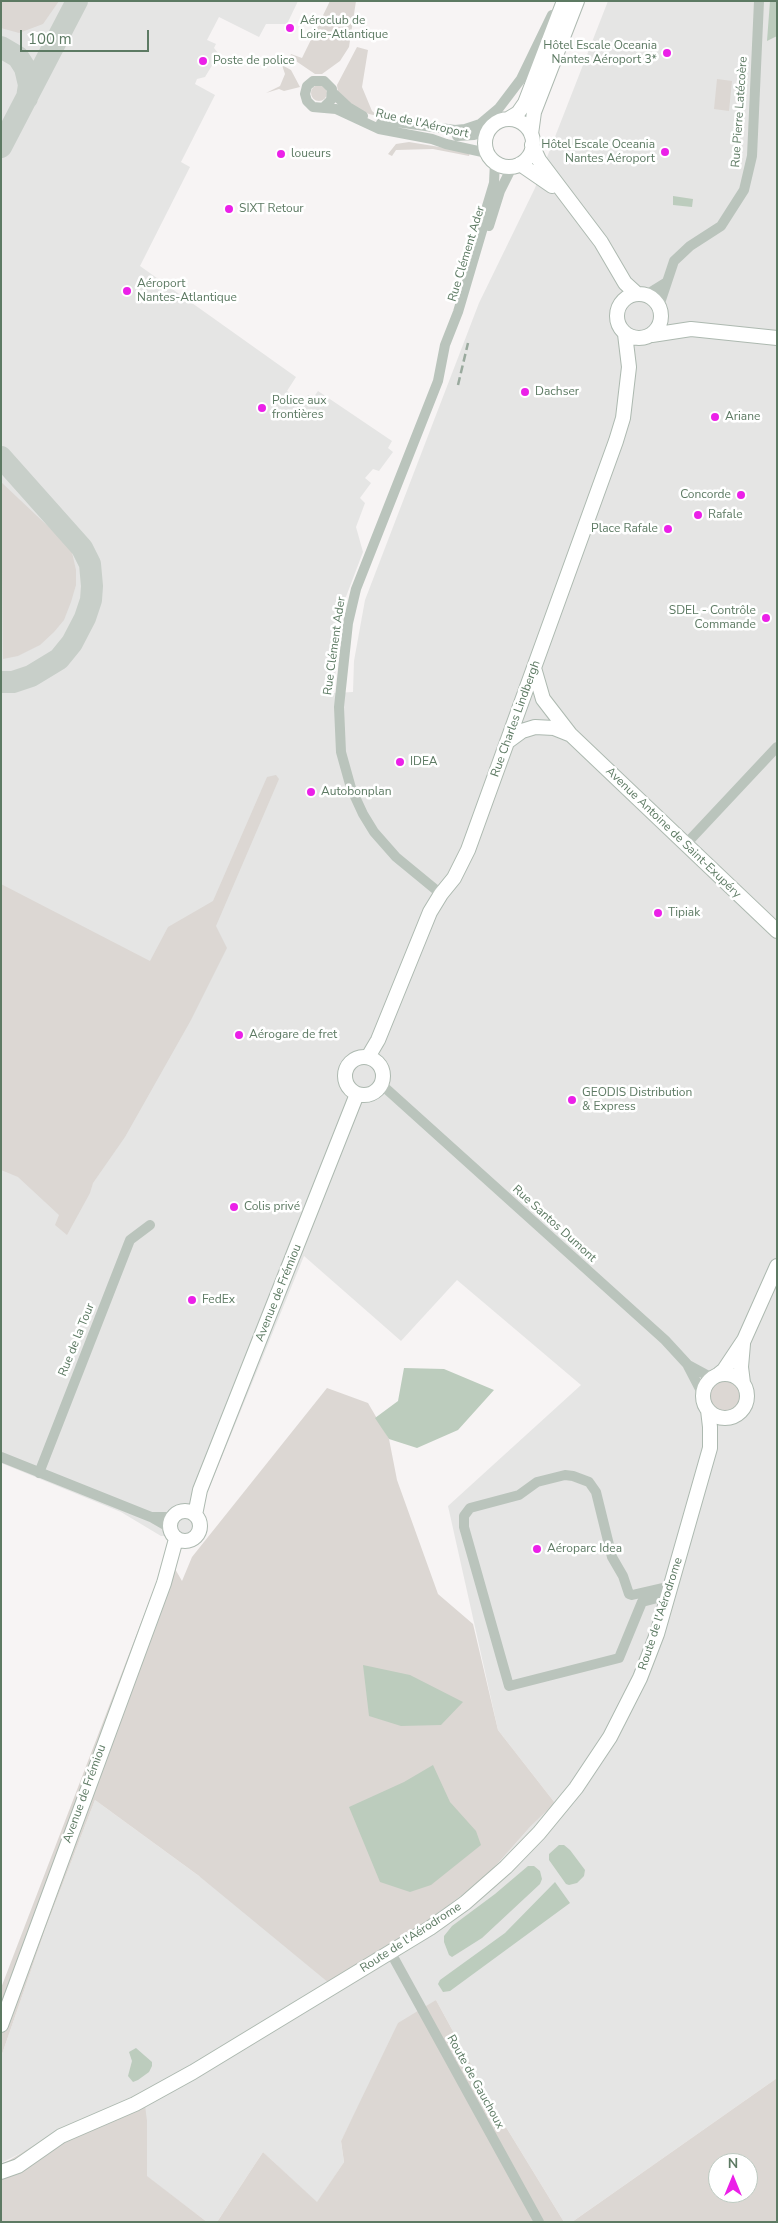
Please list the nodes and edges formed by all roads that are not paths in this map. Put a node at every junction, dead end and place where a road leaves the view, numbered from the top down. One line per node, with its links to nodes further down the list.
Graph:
1 (562, 1): 6 (main road); 7 (street)
2 (577, 1): 9 (main road)
3 (759, 1): 14 (street, Rue Pierre Latécoère)
4 (333, 93): 5 (street); 5 (street, Rue de l'Aéroport); 7 (street, Rue de l'Aéroport)
5 (324, 107): 10 (street, Rue de l'Aéroport)
6 (508, 119): 8 (main road); 9 (main road)
7 (381, 123): 8 (street, Rue de l'Aéroport)
8 (488, 131): 10 (main road)
9 (531, 140): 11 (main road); 12 (main road)
10 (491, 157): 11 (main road); 23 (street, Rue Clément Ader)
11 (518, 164): 12 (main road); 23 (street, Rue Clément Ader)
12 (575, 209): 13 (main road)
13 (590, 229): 15 (main road); 16 (main road)
14 (667, 282): 15 (street); 17 (street, Rue Pierre Latécoère)
15 (641, 295): 16 (main road); 17 (main road)
16 (620, 305): 19 (main road)
17 (660, 311): 18 (main road); 20 (main road)
18 (691, 329): 20 (main road); 21 (main road)
19 (625, 334): 20 (main road); 22 (main road, Rue Charles Lindbergh)
20 (647, 337): 22 (main road, Rue Charles Lindbergh)
21 (777, 338)
22 (629, 367): 24 (main road, Rue Charles Lindbergh)
23 (438, 381): 32 (street, Rue Clément Ader)
24 (534, 668): 25 (main road, Rue Charles Lindbergh); 26 (main road, Avenue Antoine de Saint-Exupéry)
25 (520, 708): 26 (main road); 27 (main road); 29 (main road, Rue Charles Lindbergh)
26 (549, 708): 28 (main road, Avenue Antoine de Saint-Exupéry)
27 (535, 727): 28 (main road, Avenue Antoine de Saint-Exupéry); 29 (main road)
28 (570, 734): 31 (main road, Avenue Antoine de Saint-Exupéry)
29 (507, 742): 32 (main road, Rue Charles Lindbergh)
30 (777, 747): 31 (street)
31 (686, 844): 33 (main road, Avenue Antoine de Saint-Exupéry)
32 (441, 894): 34 (main road, Rue Charles Lindbergh)
33 (777, 931)
34 (368, 1057): 35 (main road); 36 (main road)
35 (382, 1085): 36 (main road); 40 (street, Rue Santos Dumont)
36 (357, 1094): 49 (main road, Avenue de Frémiou)
37 (150, 1225): 48 (street, Rue de la Tour)
38 (777, 1266): 39 (main road)
39 (744, 1340): 41 (main road); 42 (main road)
40 (688, 1365): 41 (street, Rue Santos Dumont); 43 (street)
41 (715, 1376): 42 (main road); 43 (main road)
42 (742, 1382): 45 (main road)
43 (702, 1393): 44 (main road)
44 (708, 1410): 45 (main road); 46 (main road, Route de l'Aérodrome)
45 (731, 1417): 46 (main road, Route de l'Aérodrome)
46 (710, 1448): 50 (main road, Route de l'Aérodrome)
47 (1, 1457): 48 (street)
48 (39, 1472): 49 (street)
49 (181, 1525): 52 (main road, Avenue de Frémiou)
50 (670, 1590): 50 (street); 51 (main road, Route de l'Aérodrome)
51 (390, 1953): 53 (main road, Route de l'Aérodrome); 54 (street, Route de Gauchoux)
52 (1, 2025)
53 (1, 2172)
54 (539, 2222)

